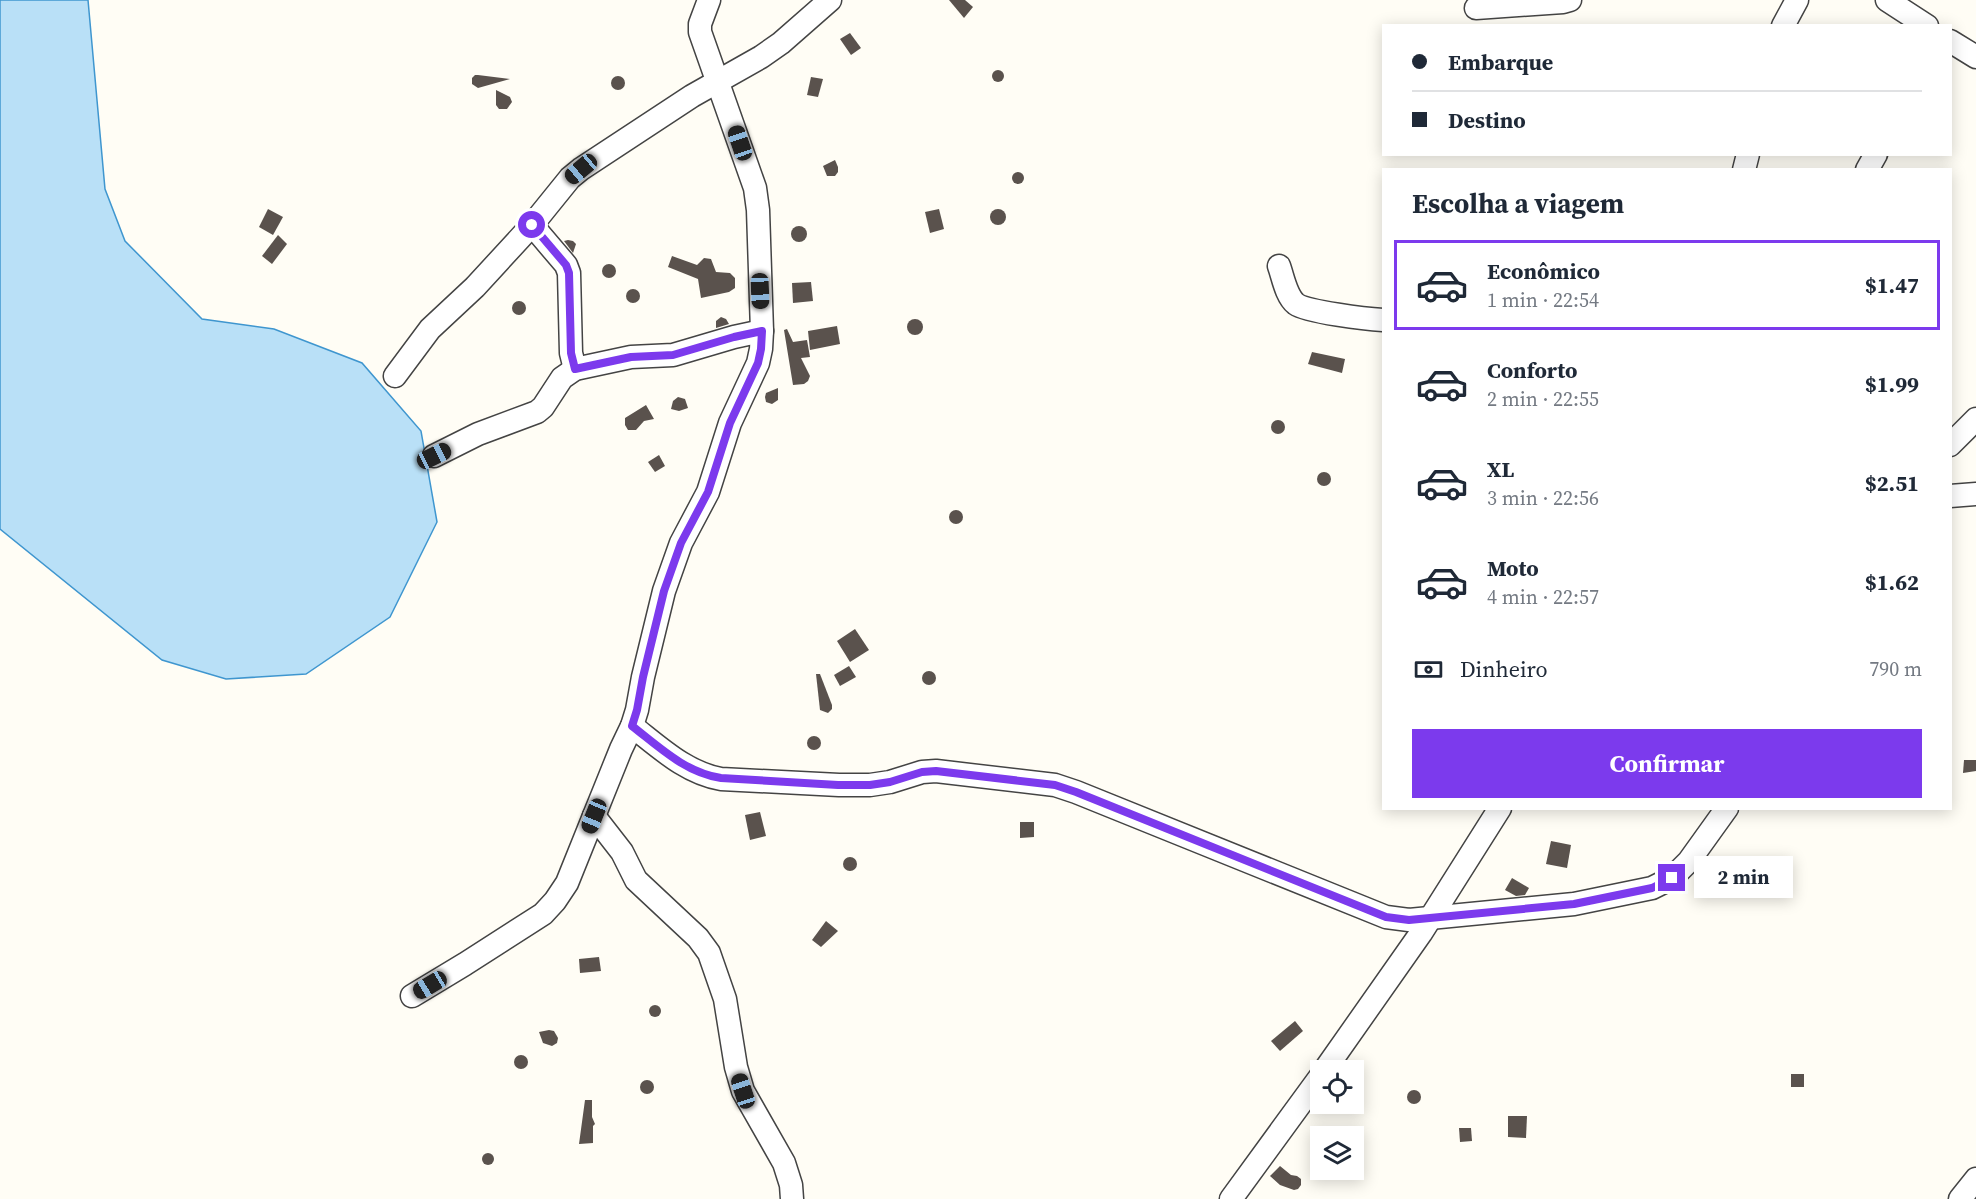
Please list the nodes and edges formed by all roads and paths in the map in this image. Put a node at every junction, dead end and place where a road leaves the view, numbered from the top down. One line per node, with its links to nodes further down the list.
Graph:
1 (709, 0): 11 (street)
2 (830, 0): 11 (street)
3 (1570, 0): 6 (street)
4 (1797, 0): 7 (street)
5 (1887, 0): 8 (street)
6 (1476, 11)
7 (1785, 24)
8 (1924, 24)
9 (1952, 42): 10 (street)
10 (1976, 57)
11 (718, 81): 12 (street); 15 (street)
12 (532, 225): 16 (street); 17 (street)
13 (1279, 266): 14 (street)
14 (1382, 320)
15 (762, 331): 16 (street); 23 (street)
16 (575, 369): 20 (street)
17 (395, 376)
18 (1976, 419): 19 (street)
19 (1952, 443)
20 (434, 456)
21 (1976, 494): 22 (street)
22 (1952, 496)
23 (632, 726): 26 (street); 27 (street)
24 (1499, 810): 27 (street)
25 (1726, 810): 27 (street)
26 (594, 816): 28 (street); 32 (street)
27 (1430, 919): 29 (street)
28 (412, 996)
29 (1332, 1060)
30 (1310, 1091): 33 (street)
31 (1976, 1179): 34 (street)
32 (792, 1199)
33 (1231, 1199)
34 (1960, 1199)

